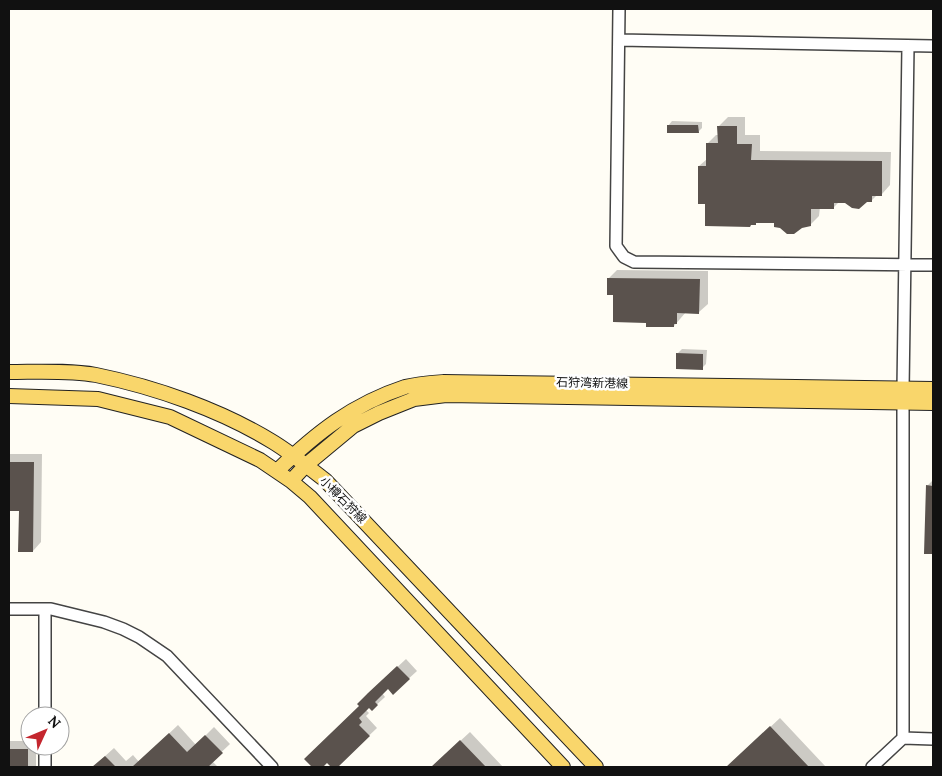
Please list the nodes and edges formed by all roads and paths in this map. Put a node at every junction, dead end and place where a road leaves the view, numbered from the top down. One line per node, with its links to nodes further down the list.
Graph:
1 (619, 9): 2 (street)
2 (619, 40): 3 (street); 5 (street)
3 (908, 46): 4 (street); 5 (street)
4 (933, 46)
5 (905, 265): 6 (street); 9 (street)
6 (933, 265)
7 (9, 372): 12 (main road, 小樽石狩線)
8 (933, 389): 9 (main road, 石狩湾新港線)
9 (904, 395): 11 (main road, 石狩湾新港線); 12 (main road, 石狩湾新港線); 13 (main road, 石狩湾新港線); 19 (street)
10 (9, 396): 14 (main road, 小樽石狩線)
11 (933, 403)
12 (292, 456): 13 (main road, 小樽石狩線); 14 (main road, 石狩湾新港線)
13 (306, 465): 15 (main road, 石狩湾新港線); 23 (main road, 小樽石狩線)
14 (277, 471): 15 (main road, 小樽石狩線)
15 (291, 481): 22 (main road, 小樽石狩線)
16 (9, 609): 17 (street)
17 (46, 609): 18 (street); 21 (street)
18 (45, 706)
19 (903, 738): 20 (street); 24 (street)
20 (933, 738)
21 (272, 767)
22 (563, 767)
23 (596, 767)
24 (872, 767)

